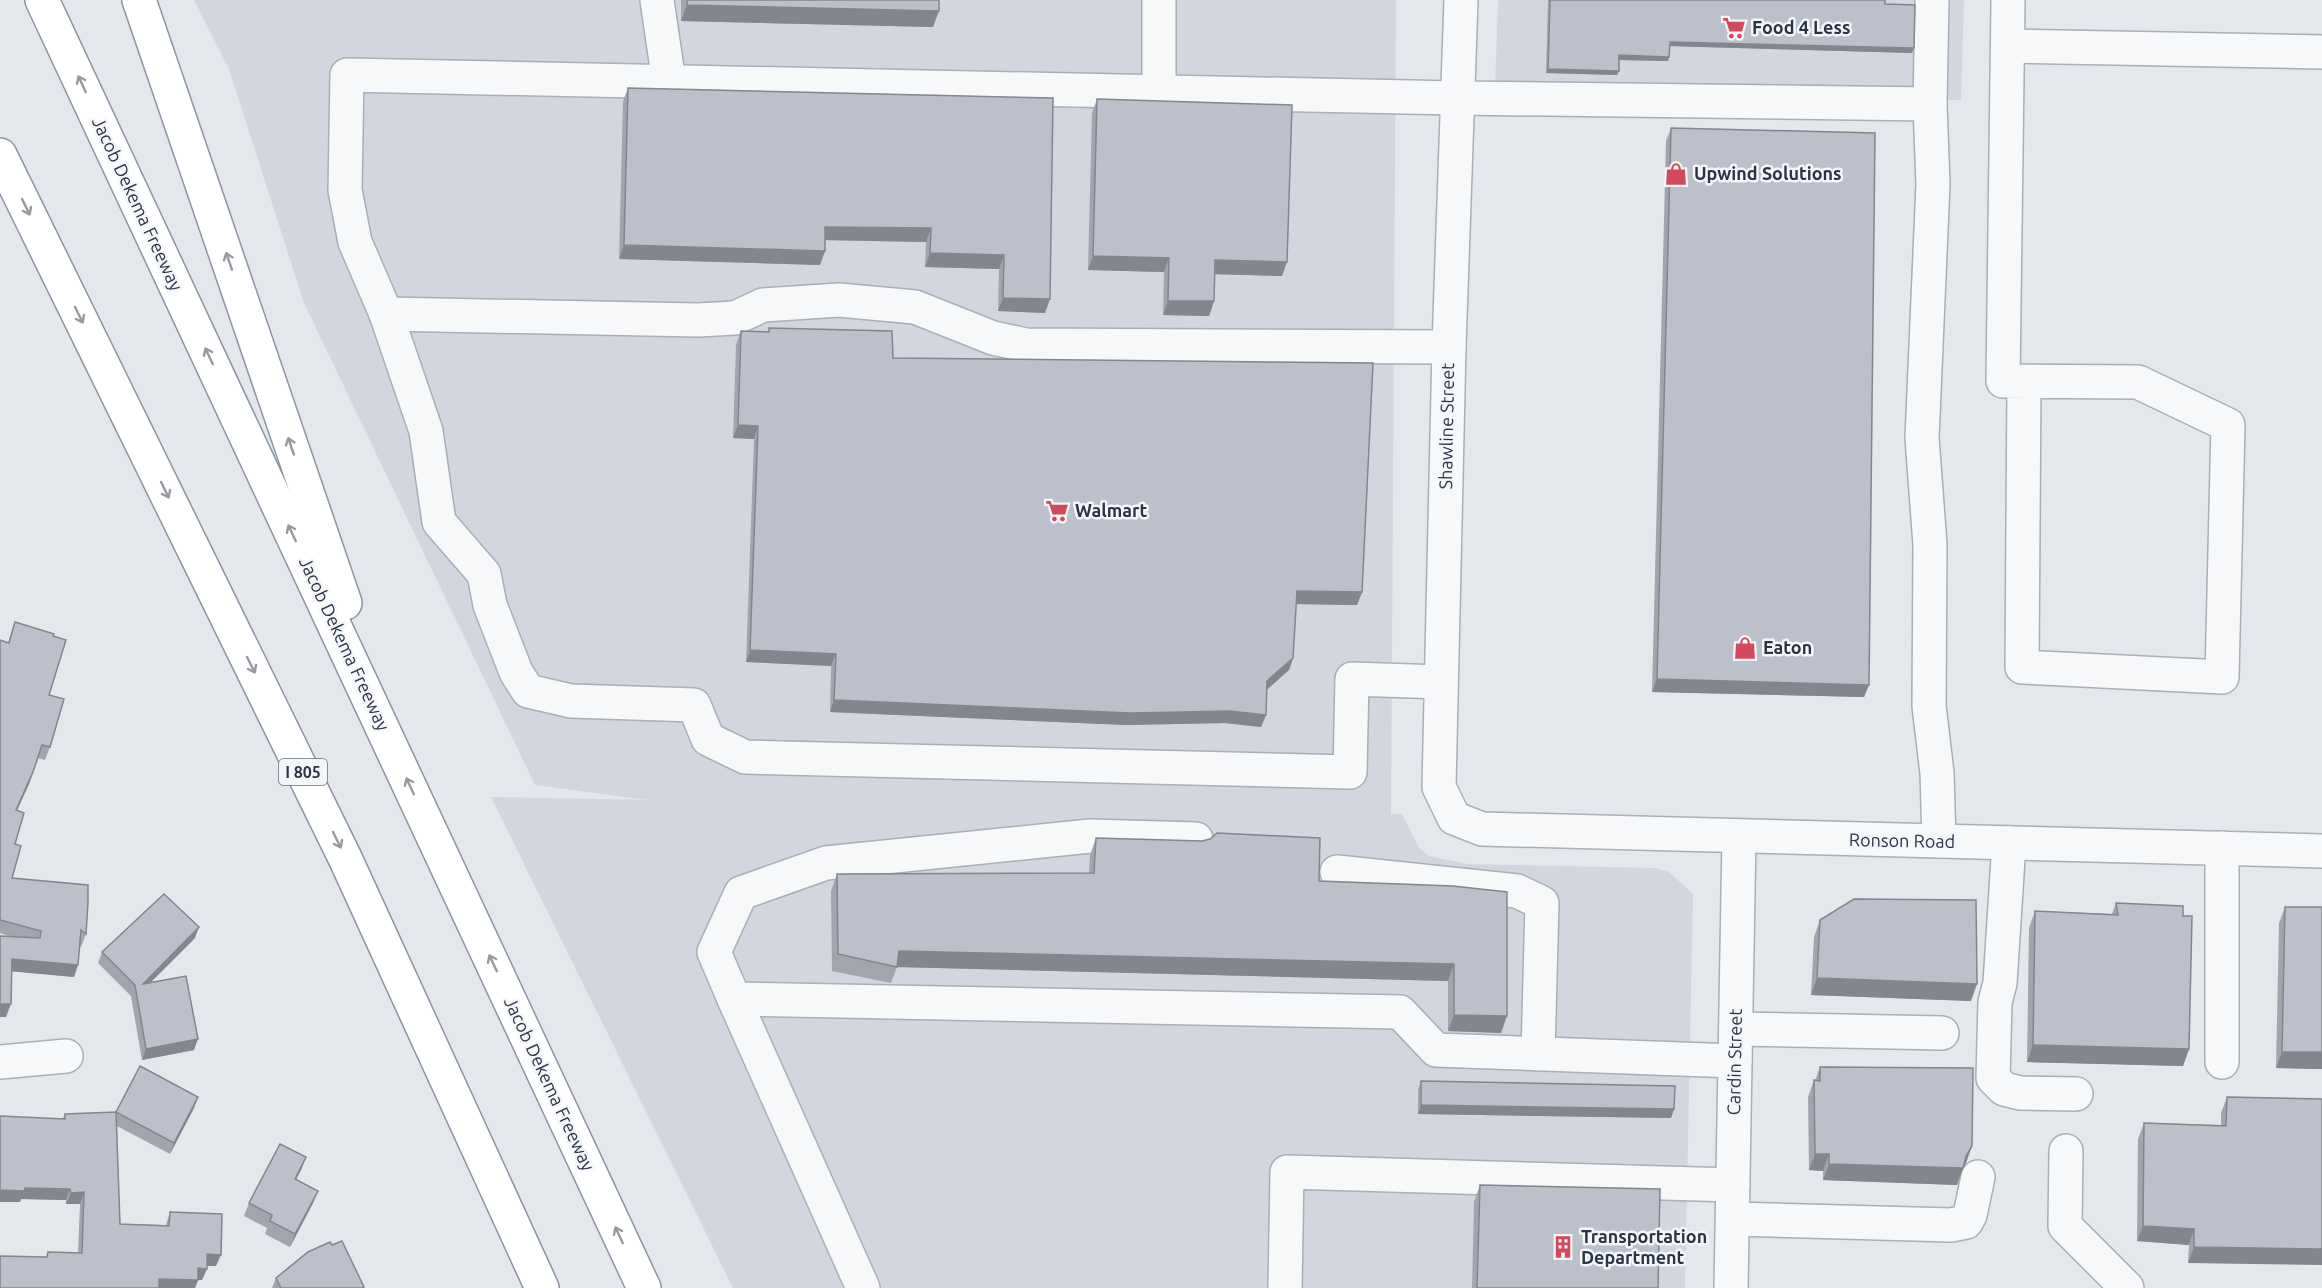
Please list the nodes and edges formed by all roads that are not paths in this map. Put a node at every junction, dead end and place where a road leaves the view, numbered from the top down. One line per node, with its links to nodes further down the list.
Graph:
1 (42, 0): 21 (highway, Jacob Dekema Freeway, one-way to 1)
2 (118, 0): 16 (highway)
3 (139, 0): 16 (highway)
4 (657, 0): 11 (street)
5 (1160, 0): 12 (street)
6 (1461, 0): 13 (street, Shawline Street)
7 (1932, 0): 14 (street)
8 (2008, 0): 9 (street)
9 (2008, 46): 10 (street); 19 (street)
10 (2322, 52)
11 (669, 82): 12 (street); 17 (street)
12 (1159, 92): 13 (street)
13 (1457, 98): 14 (street); 18 (street, Shawline Street)
14 (1930, 104): 25 (street)
15 (0, 155): 43 (highway, I 805, one-way to 43)
16 (200, 177): 21 (highway, one-way to 16)
17 (386, 314): 18 (street); 20 (street)
18 (1449, 347): 20 (street, Shawline Street)
19 (2024, 381): 19 (street)
20 (1441, 682): 22 (street, Shawline Street)
21 (397, 757): 44 (highway, Jacob Dekema Freeway, one-way to 21)
22 (1482, 829): 23 (street, Ronson Road)
23 (1739, 837): 25 (street, Ronson Road); 31 (street, Cardin Street)
24 (1196, 839): 30 (street)
25 (1939, 842): 26 (street, Ronson Road)
26 (2009, 843): 27 (street, Ronson Road); 38 (street)
27 (2222, 848): 28 (street, Ronson Road); 37 (street)
28 (2322, 851)
29 (1337, 872): 33 (street)
30 (734, 999): 33 (street); 45 (street)
31 (1736, 1029): 32 (street); 35 (street, Cardin Street)
32 (1942, 1033)
33 (1538, 1054): 35 (street)
34 (66, 1056): 36 (street)
35 (1735, 1061): 41 (street, Cardin Street)
36 (0, 1062)
37 (2222, 1062)
38 (2076, 1094)
39 (2066, 1151): 48 (street)
40 (1977, 1177): 42 (street)
41 (1733, 1185): 42 (street, Cardin Street); 46 (street)
42 (1733, 1219): 47 (street, Cardin Street)
43 (542, 1288)
44 (644, 1288)
45 (862, 1288)
46 (1285, 1288)
47 (1731, 1288)
48 (2127, 1288)

